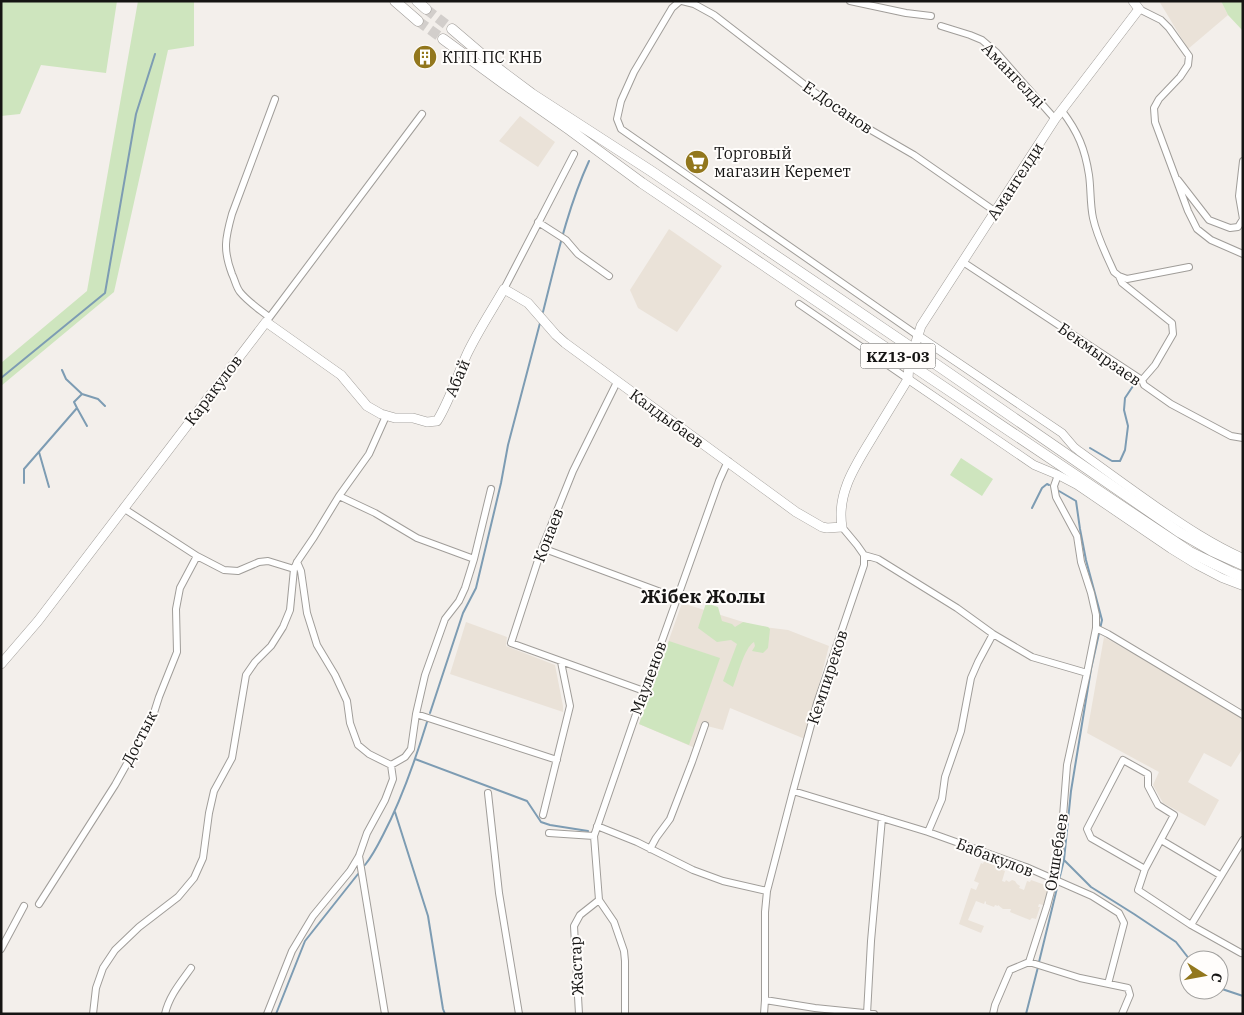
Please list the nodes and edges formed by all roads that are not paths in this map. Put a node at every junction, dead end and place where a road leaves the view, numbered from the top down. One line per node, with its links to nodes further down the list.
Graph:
1 (418, 1): 6 (highway)
2 (681, 1): 22 (street, Е.Досанов); 32 (street, Е.Досанов)
3 (850, 1): 7 (street)
4 (398, 4): 8 (highway)
5 (1136, 5): 13 (main road, Амангелди); 20 (street)
6 (426, 9)
7 (931, 16)
8 (418, 21)
9 (941, 26): 16 (street, Амангелді)
10 (452, 29): 15 (highway, KZ13-03)
11 (443, 39): 15 (highway, KZ13-03)
12 (275, 99): 31 (street)
13 (1062, 111): 16 (main road, Амангелди); 28 (street)
14 (422, 114): 31 (street, Каракулов)
15 (563, 119): 19 (highway, KZ13-03); 21 (highway, KZ13-03)
16 (1056, 119): 22 (main road, Амангелди)
17 (574, 154): 23 (street, Абай)
18 (1243, 161): 20 (street)
19 (651, 171): 21 (highway); 33 (highway, KZ13-03)
20 (1174, 175): 24 (street)
21 (642, 183): 34 (highway, KZ13-03)
22 (996, 212): 25 (main road, Амангелди)
23 (538, 222): 27 (street); 29 (street, Абай)
24 (1243, 254)
25 (962, 262): 32 (main road, Амангелди); 36 (street, Бекмырзаев)
26 (1189, 267): 28 (street)
27 (609, 276)
28 (1119, 276): 36 (street)
29 (504, 289): 37 (main road, Калдыбаев); 38 (main road, Абай)
30 (799, 304): 35 (street)
31 (268, 319): 38 (main road, Абай); 44 (main road, Каракулов)
32 (917, 336): 33 (main road, Амангелди); 49 (street)
33 (913, 349): 34 (main road, Амангелди); 52 (highway, KZ13-03)
34 (910, 364): 35 (main road); 53 (highway, KZ13-03)
35 (908, 379): 41 (street); 45 (main road)
36 (1142, 380): 39 (street, Бекмырзаев)
37 (617, 382): 40 (main road, Калдыбаев); 46 (street, Конаев)
38 (386, 416): 43 (street)
39 (1243, 438)
40 (728, 461): 45 (main road, Калдыбаев); 55 (street, Мауленов)
41 (1058, 475): 54 (street); 56 (street, Окшебаев)
42 (491, 489): 50 (street)
43 (339, 496): 50 (street); 51 (street)
44 (123, 508): 48 (street); 59 (main road, Каракулов)
45 (842, 527): 47 (street)
46 (542, 548): 55 (street); 58 (street, Конаев)
47 (864, 555): 57 (street); 67 (street, Кемпиреков)
48 (198, 556): 51 (street); 84 (street, Достык)
49 (1243, 558)
50 (474, 559): 62 (street)
51 (295, 565): 66 (street); 93 (street)
52 (1243, 566)
53 (1243, 577)
54 (1243, 586)
55 (677, 598): 61 (street, Мауленов)
56 (1096, 628): 60 (street, Окшебаев); 63 (street)
57 (993, 634): 60 (street); 72 (street)
58 (561, 662): 61 (street, Конаев); 65 (street)
59 (1, 664)
60 (1087, 673): 81 (street, Окшебаев)
61 (644, 691): 71 (street, Мауленов)
62 (416, 714): 65 (street); 66 (street)
63 (1243, 715)
64 (705, 725): 77 (street)
65 (557, 760): 69 (street)
66 (391, 765): 78 (street)
67 (793, 791): 70 (street, Бабакулов); 82 (street, Кемпиреков)
68 (488, 793): 97 (street)
69 (544, 815)
70 (882, 818): 72 (street, Бабакулов); 101 (street)
71 (597, 826): 74 (street, Мауленов); 77 (street)
72 (928, 832): 81 (street, Бабакулов)
73 (549, 833): 74 (street)
74 (594, 836): 83 (street, Мауленов)
75 (1161, 840): 79 (street); 79 (street); 80 (street)
76 (1243, 840): 80 (street)
77 (650, 848): 82 (street)
78 (359, 856): 95 (street); 96 (street)
79 (1146, 870): 86 (street)
80 (1220, 876): 86 (street)
81 (1054, 880): 89 (street, Окшебаев); 91 (street, Бабакулов)
82 (767, 891): 92 (street, Кемпиреков)
83 (599, 900): 98 (street, Жастар); 99 (street)
84 (39, 904)
85 (24, 906): 87 (street)
86 (1191, 925): 88 (street)
87 (1, 948)
88 (1241, 953)
89 (1029, 962): 91 (street); 102 (street)
90 (192, 968): 94 (street)
91 (1108, 984): 103 (street)
92 (766, 1000): 100 (street, Кемпиреков); 101 (street)
93 (94, 1014)
94 (165, 1014)
95 (267, 1014)
96 (385, 1014)
97 (519, 1014)
98 (579, 1014)
99 (625, 1014)
100 (764, 1014)
101 (869, 1014)
102 (993, 1014)
103 (1122, 1014)

